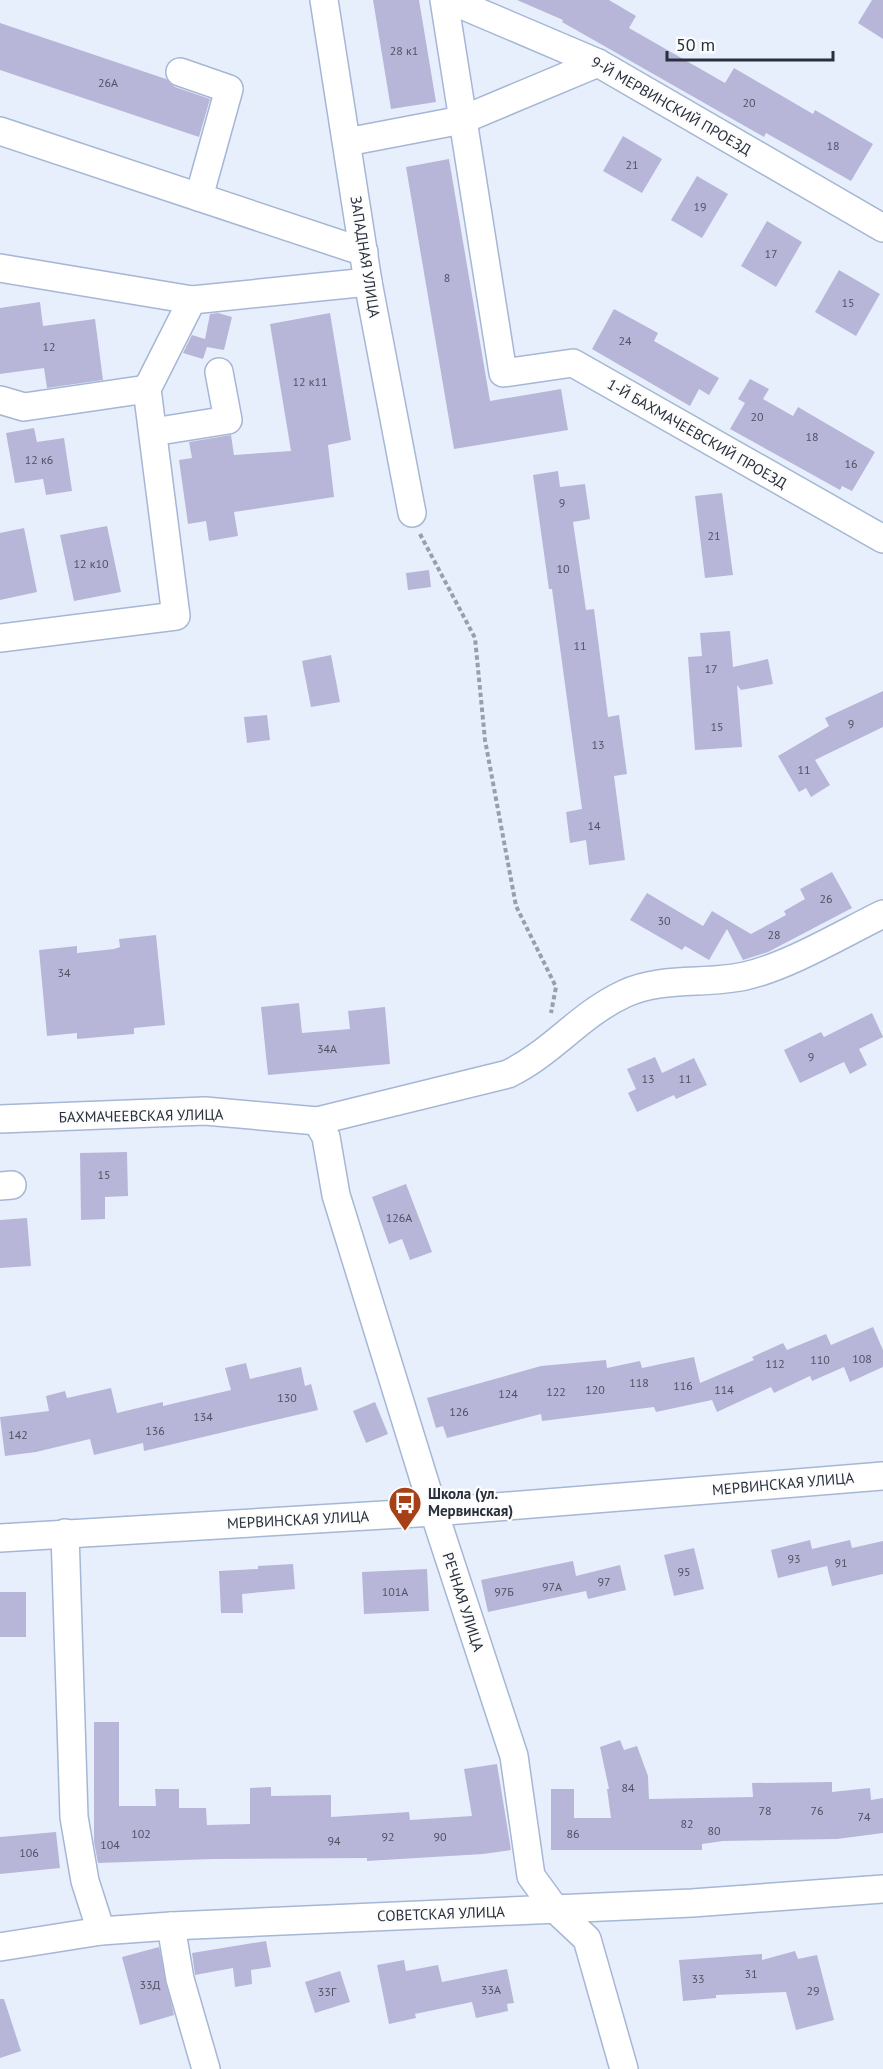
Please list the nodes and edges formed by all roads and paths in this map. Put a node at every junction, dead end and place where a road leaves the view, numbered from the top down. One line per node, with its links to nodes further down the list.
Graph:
1 (324, 0): 8 (street, ЗАПАДНАЯ УЛИЦА)
2 (444, 0): 6 (street)
3 (450, 0): 4 (street, 9-Й МЕРВИНСКИЙ ПРОЕЗД)
4 (598, 63): 6 (street); 10 (street, 9-Й МЕРВИНСКИЙ ПРОЕЗД)
5 (180, 72): 9 (street)
6 (462, 120): 8 (street); 20 (street, 1-Й БАХМАЧЕЕВСКИЙ ПРОЕЗД)
7 (0, 131): 9 (street)
8 (347, 142): 11 (street, ЗАПАДНАЯ УЛИЦА)
9 (199, 197): 11 (street)
10 (883, 228)
11 (364, 252): 13 (street, ЗАПАДНАЯ УЛИЦА)
12 (0, 268): 14 (street)
13 (368, 282): 14 (street); 19 (street, ЗАПАДНАЯ УЛИЦА)
14 (192, 300): 16 (street)
15 (219, 372): 18 (street)
16 (147, 389): 17 (street); 18 (street)
17 (0, 400)
18 (153, 432): 21 (street)
19 (412, 513): 23 (path)
20 (883, 539)
21 (0, 638)
22 (883, 914): 25 (street, БАХМАЧЕЕВСКАЯ УЛИЦА)
23 (551, 1015)
24 (0, 1119): 25 (street, БАХМАЧЕЕВСКАЯ УЛИЦА)
25 (317, 1121): 27 (street, РЕЧНАЯ УЛИЦА)
26 (883, 1476): 27 (street, МЕРВИНСКАЯ УЛИЦА)
27 (434, 1512): 28 (street, МЕРВИНСКАЯ УЛИЦА); 31 (street, РЕЧНАЯ УЛИЦА)
28 (64, 1533): 29 (street, МЕРВИНСКАЯ УЛИЦА); 33 (street)
29 (0, 1538)
30 (883, 1890): 31 (street, СОВЕТСКАЯ УЛИЦА)
31 (555, 1909): 32 (street, СОВЕТСКАЯ УЛИЦА); 36 (street, РЕЧНАЯ УЛИЦА)
32 (171, 1926): 33 (street, СОВЕТСКАЯ УЛИЦА); 35 (street)
33 (101, 1930): 34 (street, СОВЕТСКАЯ УЛИЦА)
34 (0, 1947)
35 (206, 2069)
36 (624, 2069)

